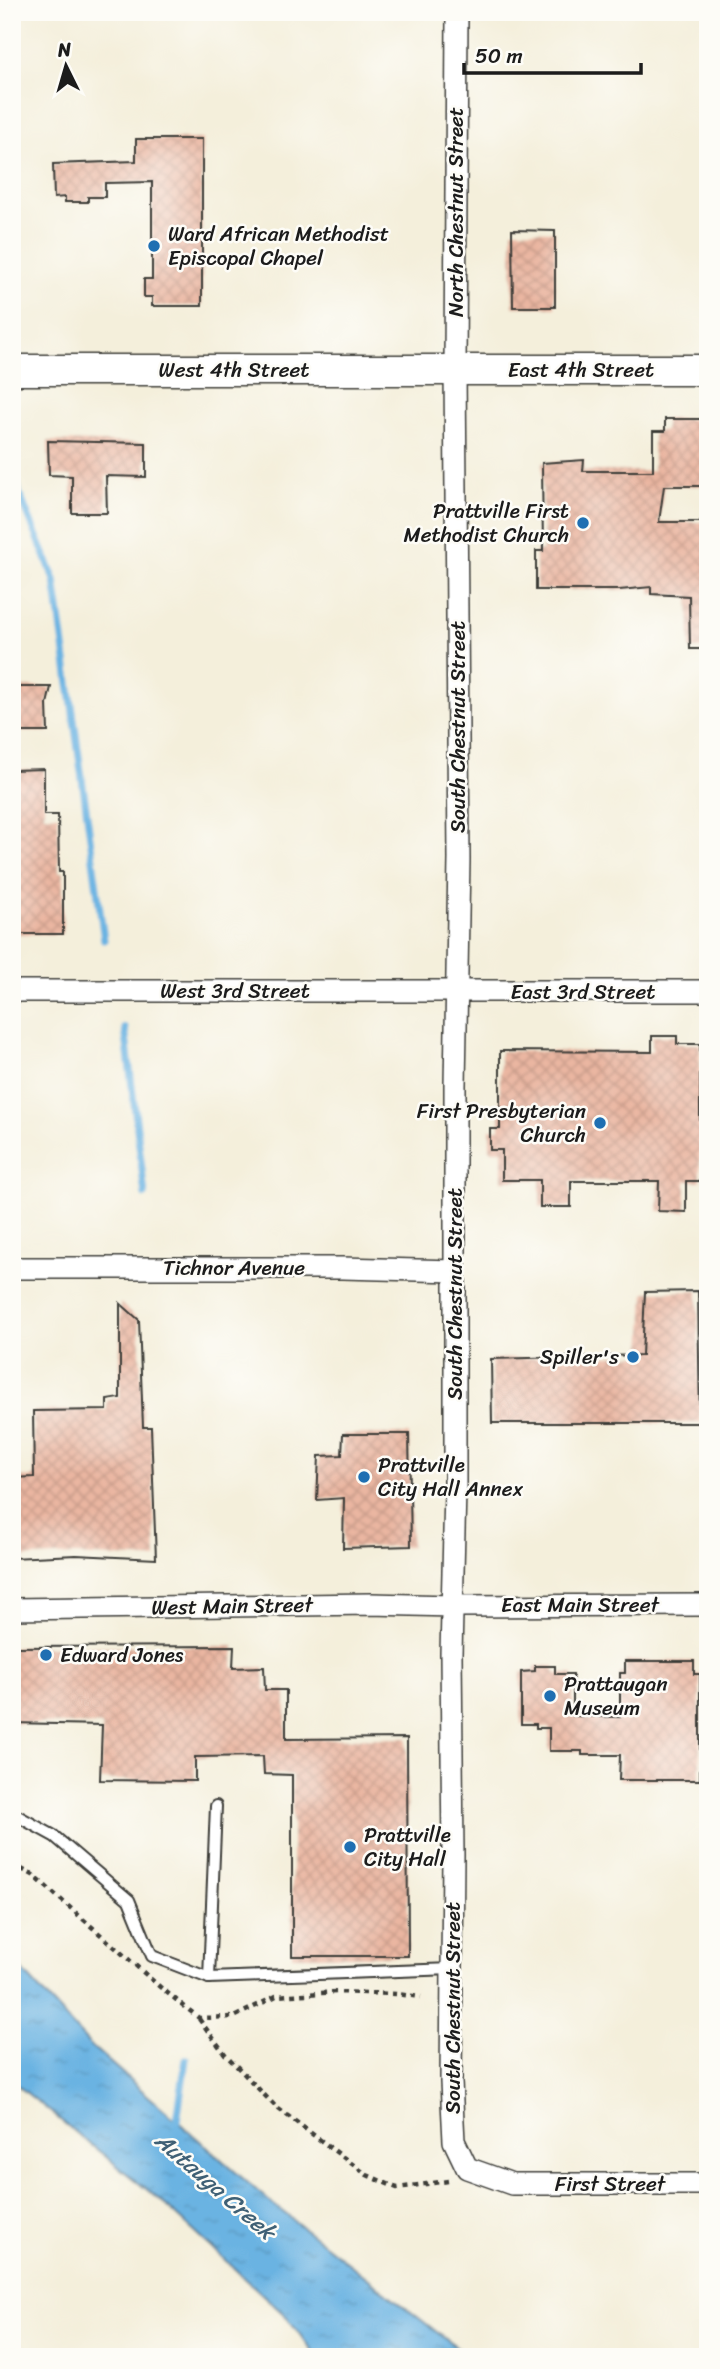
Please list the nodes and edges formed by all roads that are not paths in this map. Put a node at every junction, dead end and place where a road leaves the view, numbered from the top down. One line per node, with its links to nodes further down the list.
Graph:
1 (457, 12): 3 (street, North Chestnut Street)
2 (12, 370): 3 (main road, West 4th Street)
3 (455, 370): 4 (main road, East 4th Street); 7 (street, South Chestnut Street)
4 (708, 370)
5 (12, 991): 7 (street, West 3rd Street)
6 (708, 991): 7 (street, East 3rd Street)
7 (458, 993): 9 (street, South Chestnut Street)
8 (12, 1268): 9 (street, Tichnor Avenue)
9 (455, 1271): 11 (street, South Chestnut Street)
10 (708, 1605): 11 (street, East Main Street)
11 (452, 1606): 12 (street, West Main Street); 15 (street, South Chestnut Street)
12 (12, 1609)
13 (216, 1806): 16 (lane)
14 (12, 1813): 16 (lane)
15 (452, 1969): 16 (lane); 17 (street, South Chestnut Street)
16 (209, 1978)
17 (512, 2184): 18 (street, First Street)
18 (708, 2184)

